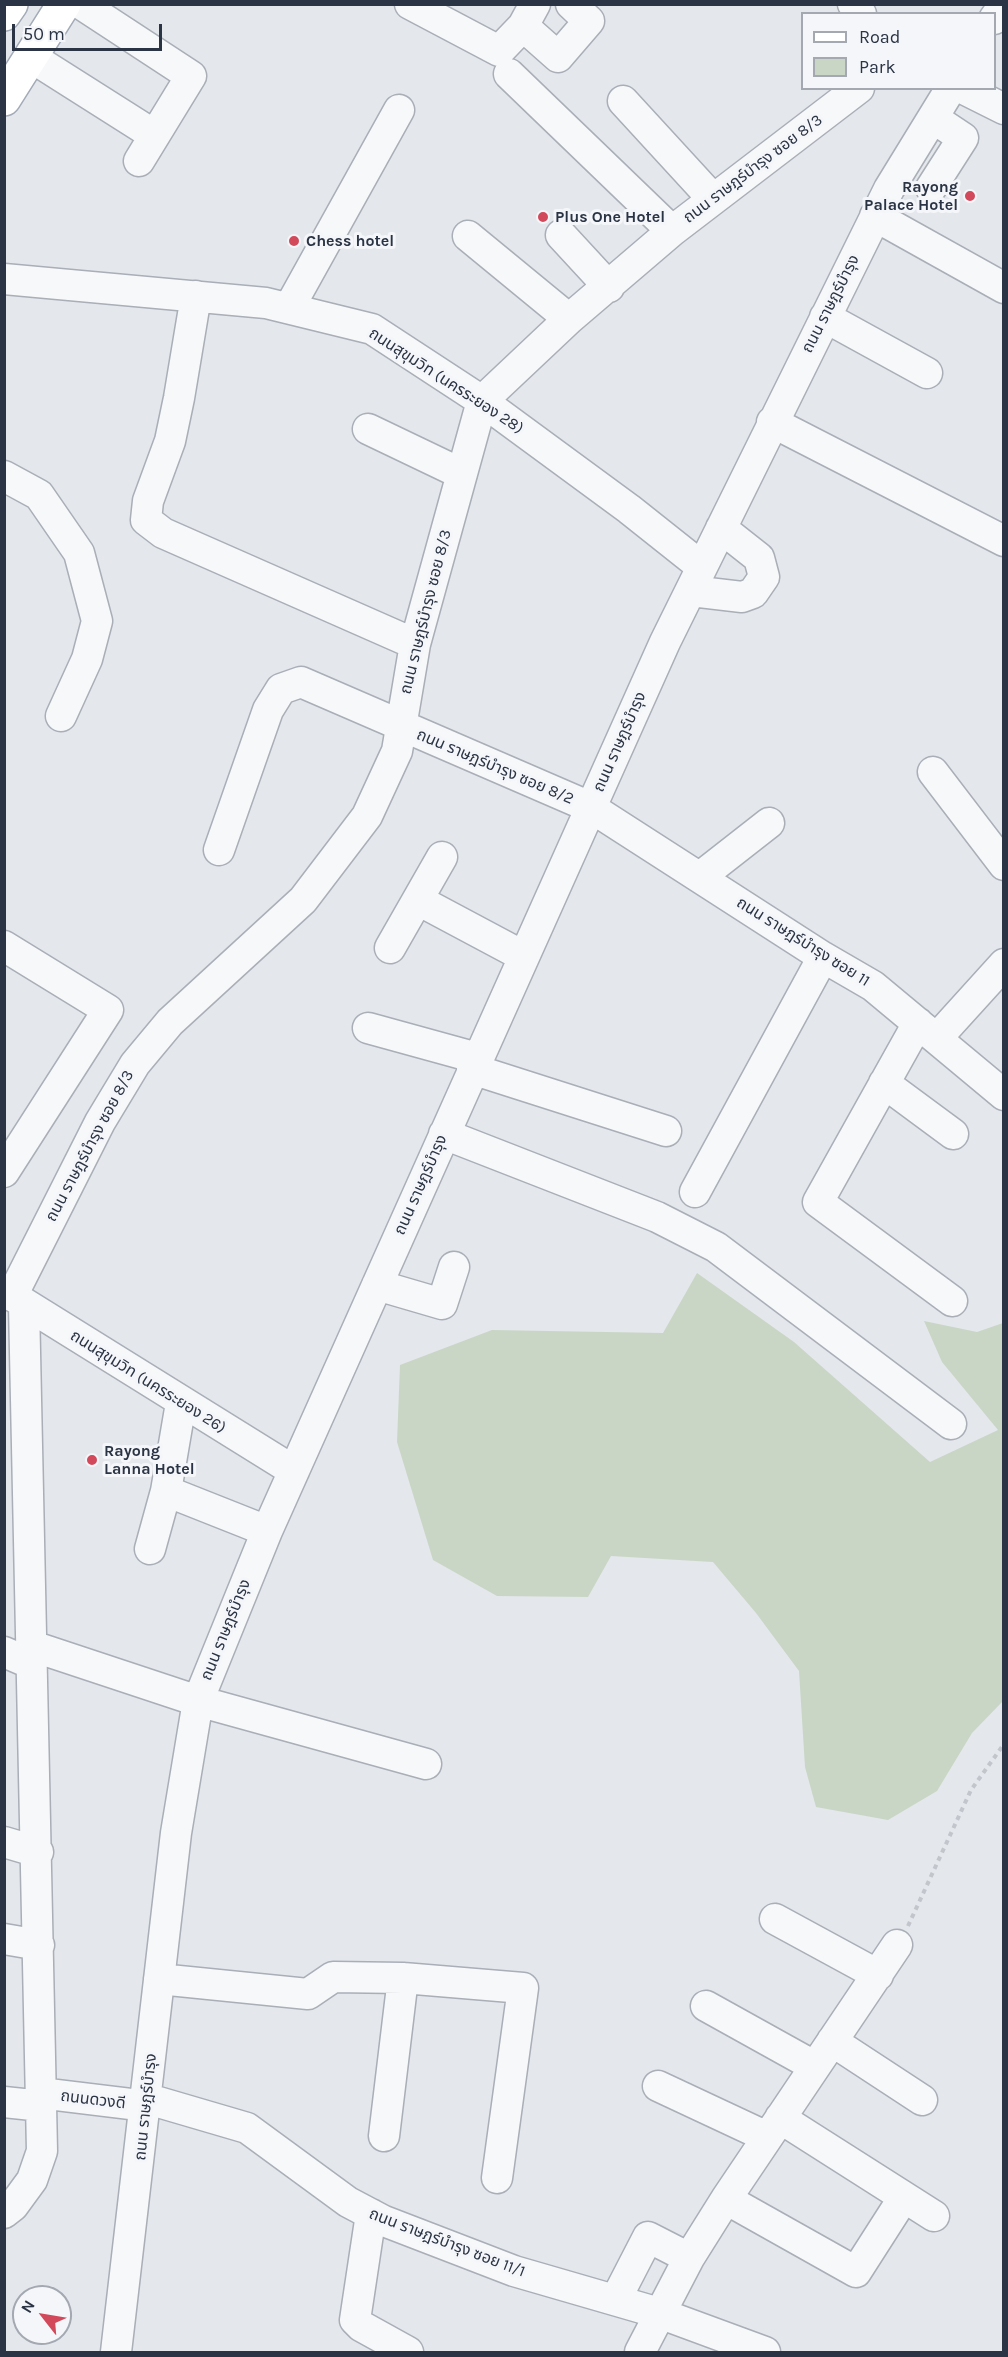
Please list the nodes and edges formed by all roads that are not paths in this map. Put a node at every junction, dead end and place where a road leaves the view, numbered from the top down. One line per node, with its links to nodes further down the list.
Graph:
1 (11, 4): 6 (main road)
2 (64, 4): 8 (main road)
3 (81, 4): 18 (street)
4 (411, 4): 9 (street)
5 (571, 4): 7 (street)
6 (4, 14)
7 (529, 15): 9 (street)
8 (31, 57): 13 (main road); 18 (street)
9 (504, 62): 23 (street)
10 (855, 90): 21 (street, ถนน ราษฎร์บำรุง ซอย 8/3)
11 (950, 90): 17 (street, ถนน ราษฎร์บำรุง)
12 (966, 90): 15 (street)
13 (4, 99)
14 (623, 101): 21 (street)
15 (1004, 109)
16 (399, 110): 30 (street)
17 (933, 118): 20 (street); 22 (street, ถนน ราษฎร์บำรุง)
18 (154, 135): 19 (street)
19 (139, 161)
20 (931, 188)
21 (713, 199): 23 (street, ถนน ราษฎร์บำรุง ซอย 8/3)
22 (875, 216): 28 (street); 31 (street, ถนน ราษฎร์บำรุง)
23 (672, 231): 27 (street, ถนน ราษฎร์บำรุง ซอย 8/3)
24 (561, 235): 27 (street)
25 (468, 236): 32 (street)
26 (4, 279): 29 (street, ถนนสุขุมวิท (นครระยอง 28))
27 (609, 287): 32 (street, ถนน ราษฎร์บำรุง ซอย 8/3)
28 (1004, 288)
29 (196, 296): 30 (street, ถนนสุขุมวิท (นครระยอง 28)); 42 (street)
30 (289, 308): 34 (street, ถนนสุขุมวิท (นครระยอง 28))
31 (825, 317): 33 (street); 35 (street, ถนน ราษฎร์บำรุง)
32 (569, 319): 34 (street, ถนน ราษฎร์บำรุง ซอย 8/3)
33 (927, 373)
34 (482, 401): 37 (street, ถนน ราษฎร์บำรุง ซอย 8/3); 41 (street, ถนนสุขุมวิท (นครระยอง 28))
35 (772, 422): 39 (street, ถนน ราษฎร์บำรุง); 40 (street)
36 (368, 429): 37 (street)
37 (462, 474): 42 (street, ถนน ราษฎร์บำรุง ซอย 8/3)
38 (4, 476): 43 (street)
39 (721, 528): 41 (street, ถนน ราษฎร์บำรุง); 41 (street)
40 (1004, 541)
41 (697, 579): 46 (street, ถนน ราษฎร์บำรุง)
42 (415, 644): 44 (street, ถนน ราษฎร์บำรุง ซอย 8/3)
43 (61, 716)
44 (400, 727): 46 (street, ถนน ราษฎร์บำรุง ซอย 8/2); 48 (street, ถนน ราษฎร์บำรุง ซอย 8/2); 70 (street, ถนน ราษฎร์บำรุง ซอย 8/3)
45 (933, 772): 50 (street)
46 (590, 807): 51 (street, ถนน ราษฎร์บำรุง ซอย 11); 55 (street, ถนน ราษฎร์บำรุง)
47 (769, 822): 51 (street)
48 (219, 850)
49 (442, 857): 52 (street)
50 (1004, 865)
51 (700, 878): 56 (street, ถนน ราษฎร์บำรุง ซอย 11)
52 (418, 900): 54 (street); 55 (street)
53 (4, 946): 66 (street)
54 (390, 948)
55 (523, 956): 60 (street, ถนน ราษฎร์บำรุง)
56 (823, 957): 59 (street, ถนน ราษฎร์บำรุง ซอย 11); 67 (street)
57 (1004, 964): 59 (street)
58 (368, 1028): 60 (street)
59 (928, 1030): 61 (street); 62 (street, ถนน ราษฎร์บำรุง ซอย 11)
60 (475, 1064): 63 (street); 64 (street, ถนน ราษฎร์บำรุง)
61 (884, 1083): 65 (street); 71 (street)
62 (1004, 1095)
63 (666, 1131)
64 (444, 1134): 69 (street, ถนน ราษฎร์บำรุง); 73 (street)
65 (953, 1134)
66 (4, 1172)
67 (695, 1192)
68 (454, 1267): 69 (street)
69 (377, 1285): 74 (street, ถนน ราษฎร์บำรุง)
70 (14, 1297): 72 (street, ถนนสุขุมวิท (นครระยอง 26)); 78 (street)
71 (952, 1301)
72 (181, 1403): 74 (street, ถนนสุขุมวิท (นครระยอง 26)); 75 (street)
73 (951, 1424)
74 (294, 1471): 76 (street, ถนน ราษฎร์บำรุง)
75 (166, 1491): 76 (street); 77 (street)
76 (267, 1531): 79 (street, ถนน ราษฎร์บำรุง)
77 (150, 1549)
78 (23, 1654): 79 (street); 82 (street)
79 (198, 1701): 80 (street); 89 (street, ถนน ราษฎร์บำรุง)
80 (426, 1764)
81 (4, 1842): 82 (street)
82 (38, 1852): 85 (street)
83 (775, 1919): 87 (street)
84 (4, 1939): 85 (street)
85 (39, 1945): 94 (street)
86 (897, 1945): 87 (street)
87 (878, 1976): 91 (street)
88 (403, 1978): 89 (street); 99 (street); 100 (street)
89 (159, 1979): 97 (street, ถนน ราษฎร์บำรุง)
90 (706, 2006): 92 (street)
91 (832, 2041): 92 (street); 95 (street)
92 (814, 2066): 98 (street)
93 (658, 2086): 98 (street)
94 (41, 2099): 96 (street, ถนนดวงดี); 97 (street, ถนนดวงดี); 103 (street)
95 (922, 2100)
96 (4, 2102)
97 (147, 2102): 104 (street, ถนน ราษฎร์บำรุง ซอย 11/1); 109 (street, ถนน ราษฎร์บำรุง)
98 (773, 2127): 101 (street); 102 (street)
99 (384, 2136)
100 (497, 2178)
101 (904, 2197): 102 (street); 105 (street)
102 (726, 2199): 106 (street)
103 (4, 2212)
104 (371, 2214): 107 (street, ถนน ราษฎร์บำรุง ซอย 11/1); 110 (street)
105 (934, 2216)
106 (689, 2258): 107 (street); 108 (street)
107 (616, 2300): 108 (street, ถนน ราษฎร์บำรุง ซอย 11/1)
108 (659, 2313): 111 (street); 112 (street, ถนน ราษฎร์บำรุง ซอย 11/1)
109 (116, 2352)
110 (408, 2352)
111 (640, 2352)
112 (765, 2352)

